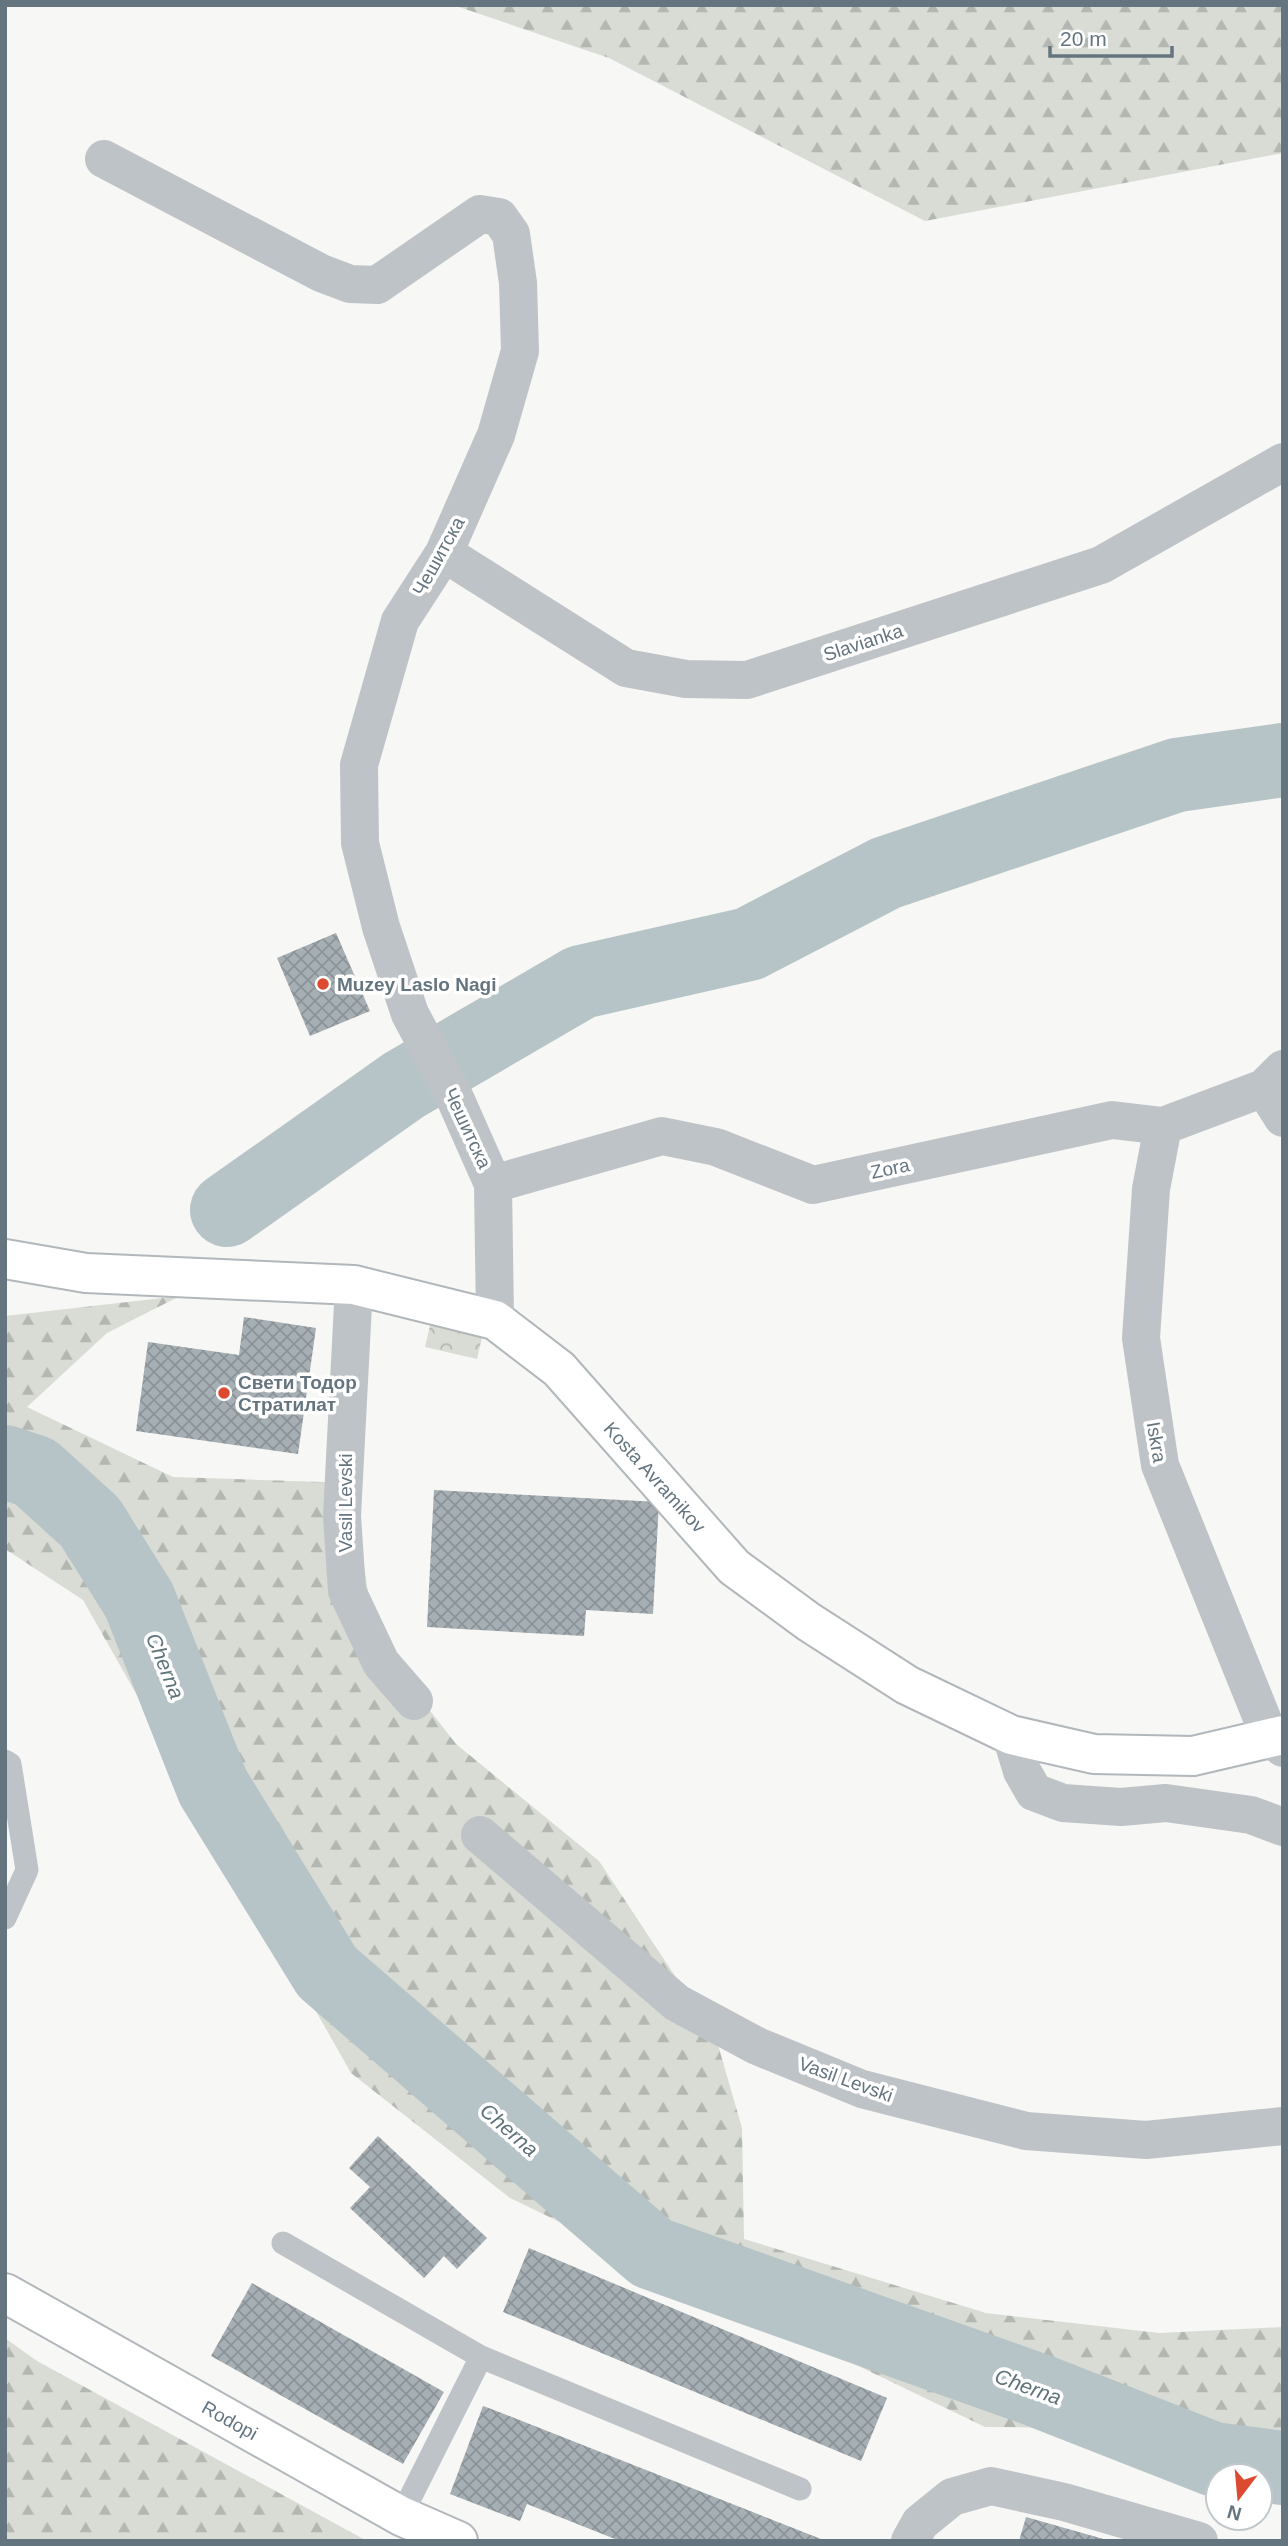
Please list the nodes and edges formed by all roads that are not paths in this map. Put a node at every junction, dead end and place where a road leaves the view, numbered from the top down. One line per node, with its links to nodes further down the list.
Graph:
1 (104, 159): 3 (street, Чешитска)
2 (1283, 463): 3 (street, Slavianka)
3 (444, 553): 6 (street, Чешитска)
4 (1276, 1092): 5 (street, Zora)
5 (1163, 1126): 6 (street, Zora); 12 (street, Iskra)
6 (493, 1184): 9 (street, Чешитска)
7 (5, 1259): 8 (street, Kosta Avramikov)
8 (354, 1285): 9 (street, Kosta Avramikov); 10 (street, Vasil Levski)
9 (495, 1320): 11 (street, Kosta Avramikov)
10 (414, 1701)
11 (1012, 1735): 12 (street, Kosta Avramikov); 14 (street)
12 (1278, 1740)
13 (5, 1761): 16 (lane)
14 (1283, 1826)
15 (480, 1835): 17 (street, Vasil Levski)
16 (5, 1918)
17 (1283, 2126)
18 (283, 2244): 20 (lane)
19 (5, 2293): 22 (street, Rodopi)
20 (481, 2357): 21 (lane); 22 (lane)
21 (800, 2489)
22 (401, 2516): 23 (street, Rodopi)
23 (458, 2541)
24 (910, 2541): 25 (street)
25 (1199, 2541)

